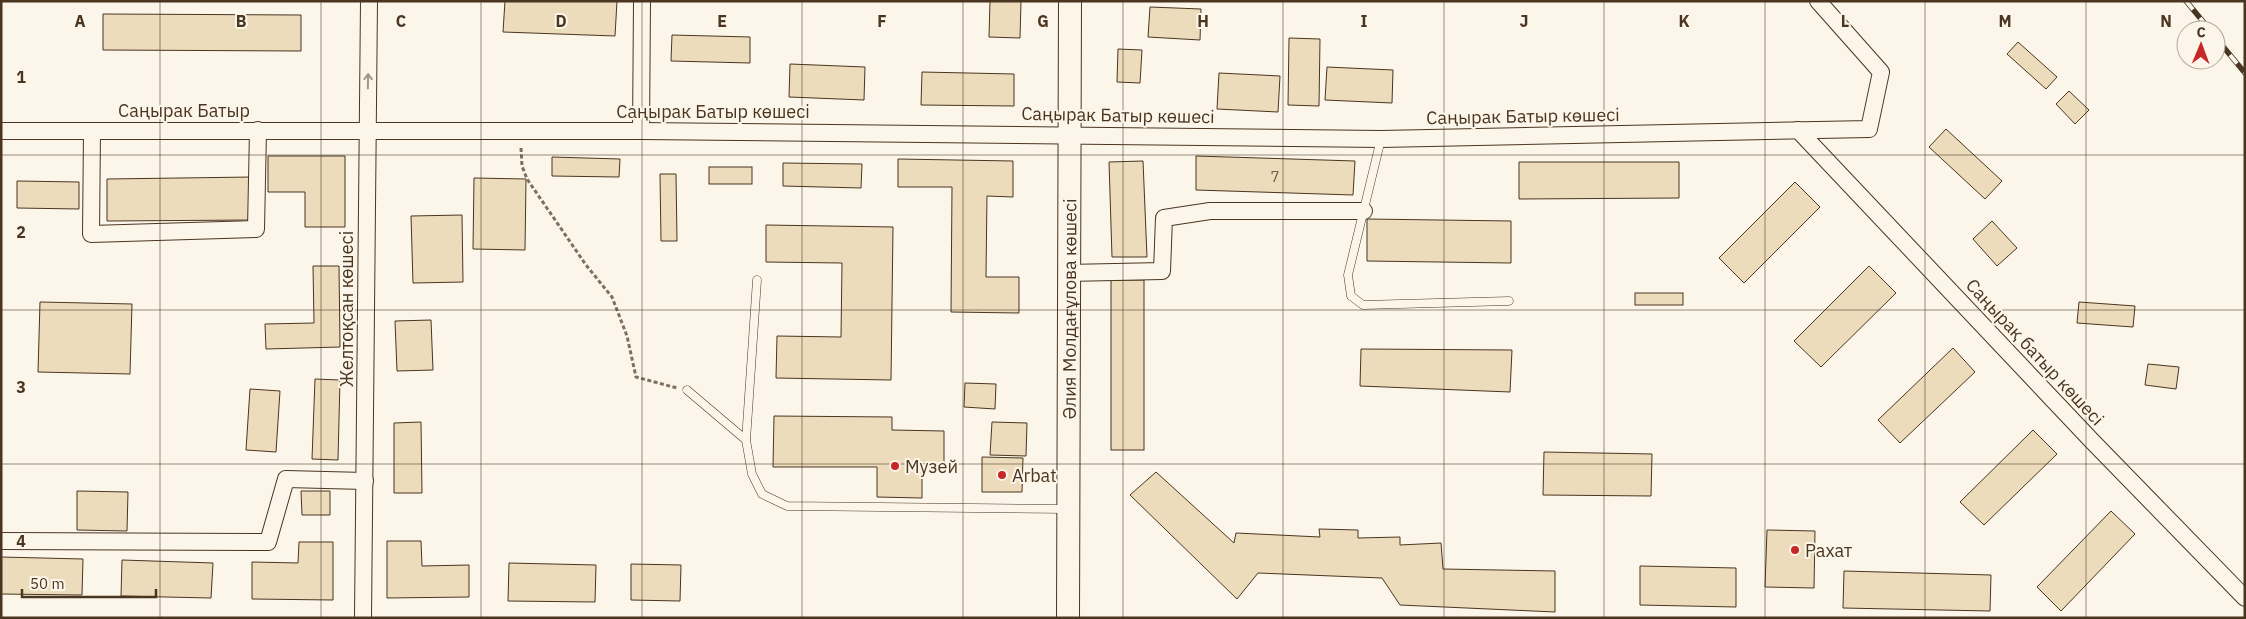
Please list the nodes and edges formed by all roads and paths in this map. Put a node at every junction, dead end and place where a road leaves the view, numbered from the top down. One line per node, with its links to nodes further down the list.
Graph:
1 (369, 1): 7 (street, Желтоқсан көшесі, one-way to 1)
2 (642, 1): 11 (street)
3 (1070, 1): 12 (street, Әлия Молдағұлова көшесі)
4 (1818, 1): 9 (street, Саңырак Батыр көшесі)
5 (92, 130): 6 (street, Саңырак Батыр); 6 (street); 10 (street, Саңырак Батыр)
6 (258, 130): 7 (street, Саңырак Батыр)
7 (367, 130): 8 (street, Саңырак Батыр көшесі); 20 (street, Желтоқсан көшесі)
8 (520, 130): 11 (street, Саңырак Батыр көшесі); 18 (path)
9 (1798, 130): 13 (street, Саңырак Батыр көшесі); 23 (street, Саңырақ батыр көшесі)
10 (1, 131)
11 (641, 131): 12 (street, Саңырак Батыр көшесі)
12 (1069, 134): 13 (street, Саңырак Батыр көшесі); 15 (street, Әлия Молдағұлова көшесі)
13 (1382, 139): 14 (lane)
14 (1364, 211): 15 (street); 17 (lane)
15 (1068, 273): 21 (street, Әлия Молдағұлова көшесі)
16 (757, 280): 19 (lane)
17 (1509, 301)
18 (687, 390): 19 (lane)
19 (746, 440): 21 (lane)
20 (365, 481): 22 (street); 24 (street, Желтоқсан көшесі)
21 (1068, 509): 25 (street, Әлия Молдағұлова көшесі)
22 (1, 541)
23 (2245, 598)
24 (363, 618)
25 (1068, 618)

